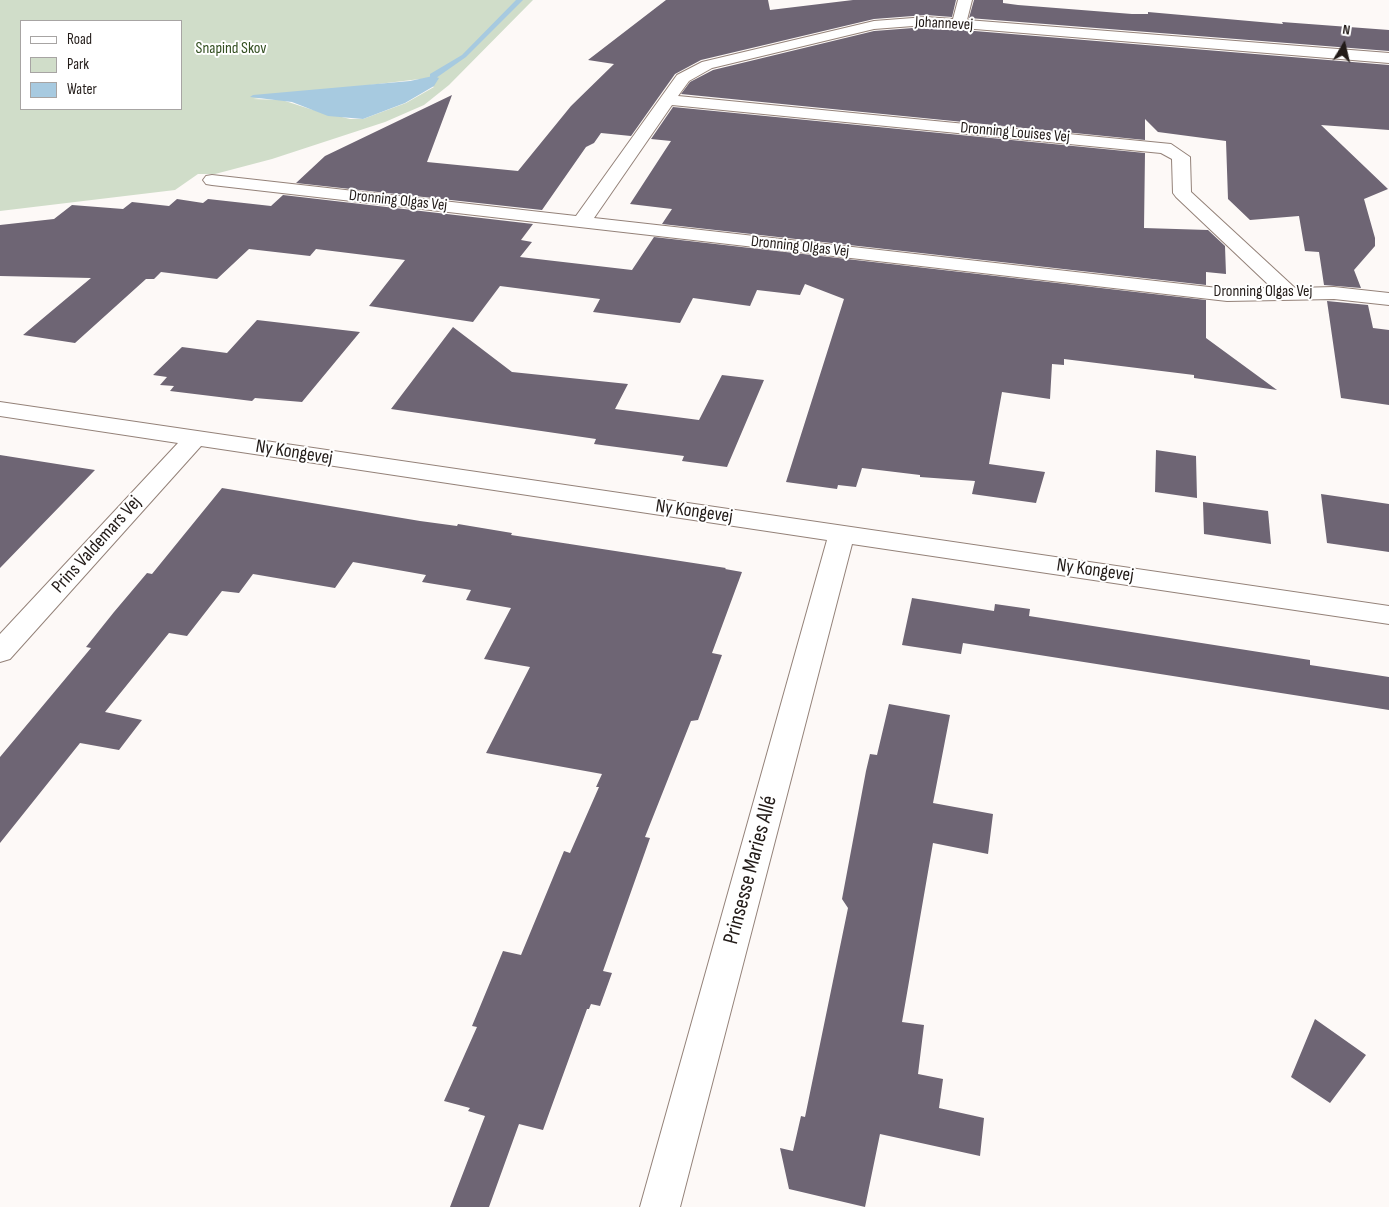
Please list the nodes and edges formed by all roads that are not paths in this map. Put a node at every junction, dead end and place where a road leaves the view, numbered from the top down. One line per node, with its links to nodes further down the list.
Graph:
1 (965, 0): 2 (street)
2 (958, 24): 3 (street, Johannevej); 4 (street, Johannevej)
3 (1389, 58)
4 (667, 100): 6 (street, Johannevej); 7 (street, Dronning Louises Vej)
5 (212, 180): 6 (street, Dronning Olgas Vej)
6 (581, 222): 7 (street, Dronning Olgas Vej)
7 (1288, 292): 8 (street, Dronning Olgas Vej)
8 (1389, 299)
9 (0, 408): 10 (street, Ny Kongevej)
10 (195, 438): 11 (street, Ny Kongevej); 13 (street, Prins Valdemars Vej)
11 (842, 533): 12 (street, Ny Kongevej); 14 (street, Prinsesse Maries Allé)
12 (1389, 615)
13 (0, 652)
14 (660, 1207)

